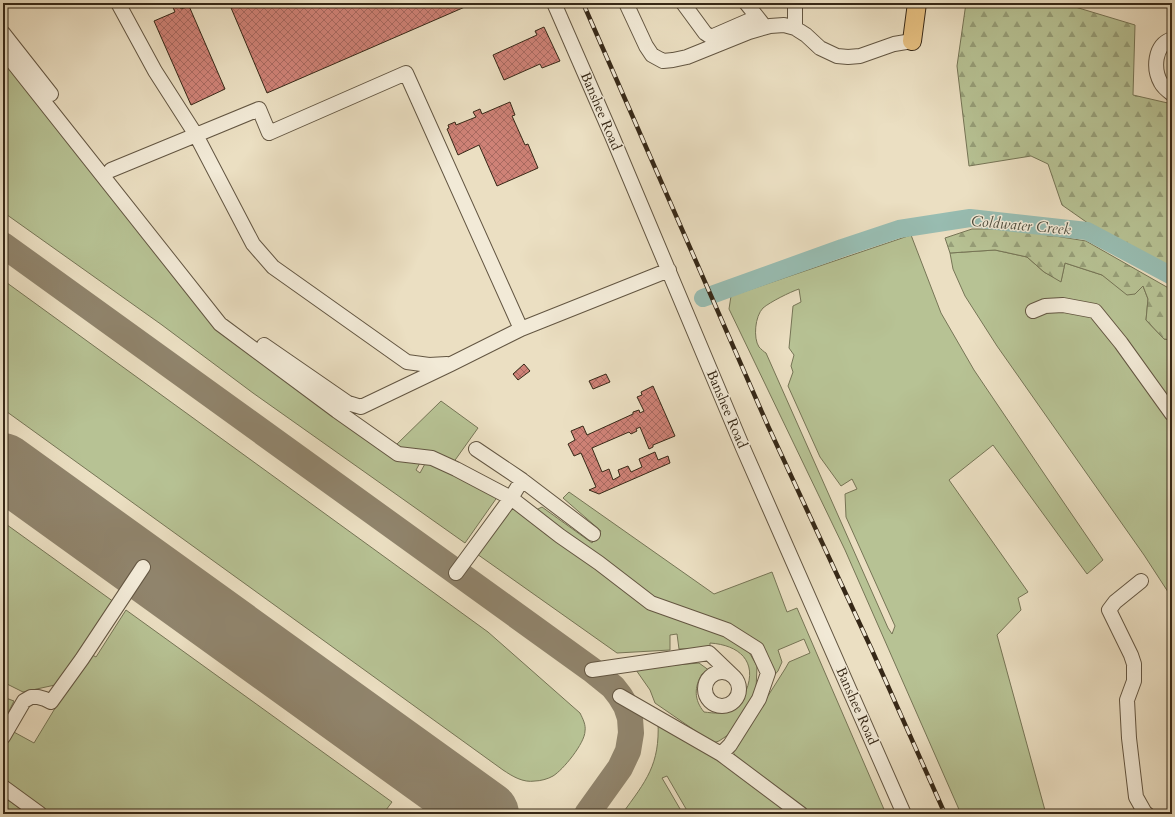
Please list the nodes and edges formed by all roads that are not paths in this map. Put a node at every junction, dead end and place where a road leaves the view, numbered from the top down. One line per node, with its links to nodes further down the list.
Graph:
1 (118, 3): 14 (street)
2 (554, 3): 16 (street, Banshee Road)
3 (626, 3): 7 (street)
4 (683, 3): 7 (street)
5 (794, 3): 8 (street)
6 (917, 3): 11 (main road)
7 (754, 12): 8 (street)
8 (795, 28): 11 (street)
9 (3, 33): 15 (street)
10 (1172, 39): 13 (street)
11 (912, 41)
12 (3, 50): 23 (street)
13 (1172, 94)
14 (196, 135): 15 (street); 18 (street); 19 (street)
15 (111, 170): 19 (street)
16 (668, 270): 18 (street); 36 (street, Banshee Road)
17 (1033, 311): 20 (street)
18 (522, 329): 19 (street)
19 (451, 364)
20 (1172, 414)
21 (476, 449): 22 (street)
22 (522, 480): 23 (street); 24 (street)
23 (512, 498): 26 (street); 32 (street)
24 (593, 534)
25 (143, 567): 31 (street)
26 (456, 572)
27 (1141, 581): 37 (street)
28 (592, 670): 29 (street)
29 (733, 676)
30 (620, 696): 32 (street)
31 (3, 737)
32 (721, 754): 35 (street)
33 (3, 787): 34 (street)
34 (40, 814)
35 (801, 814)
36 (904, 814)
37 (1147, 814)

